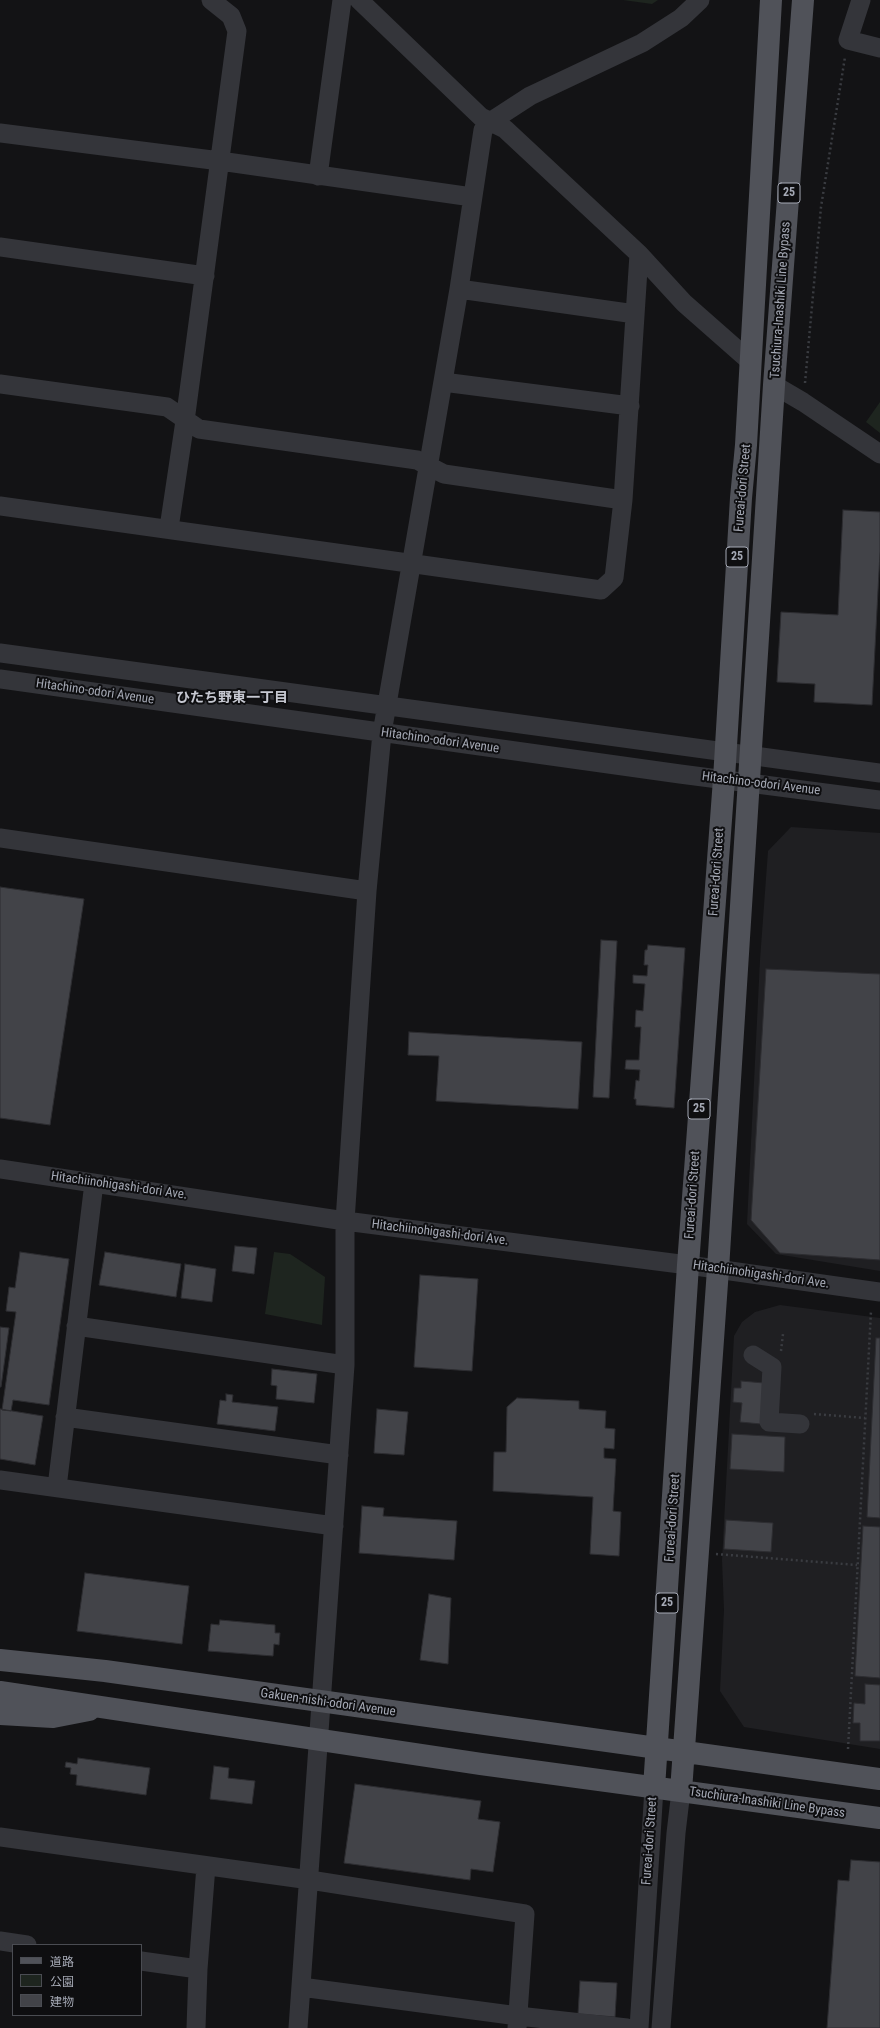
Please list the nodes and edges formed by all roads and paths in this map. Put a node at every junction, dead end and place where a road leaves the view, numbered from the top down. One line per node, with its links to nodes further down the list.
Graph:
1 (211, 0): 12 (street)
2 (342, 0): 13 (street)
3 (359, 0): 10 (street)
4 (700, 0): 10 (street)
5 (771, 0): 20 (main road, Tsuchiura-Inashiki Line Bypass / 25)
6 (803, 0): 23 (main road, Tsuchiura-Inashiki Line Bypass / 25)
7 (861, 0): 8 (street)
8 (848, 40): 9 (street); 24 (path)
9 (880, 48)
10 (490, 122): 14 (street); 16 (street)
11 (0, 133): 12 (street)
12 (220, 161): 13 (street); 17 (street)
13 (318, 176): 14 (street)
14 (472, 197): 18 (street)
15 (0, 247): 17 (street)
16 (639, 254): 19 (street); 20 (street)
17 (205, 276): 26 (street)
18 (459, 289): 19 (street); 21 (street)
19 (635, 314): 25 (street)
20 (751, 362): 37 (main road, Fureai-dori Street / 25)
21 (444, 382): 25 (street); 28 (street)
22 (0, 384): 26 (street)
23 (774, 385): 24 (street); 38 (main road, Fureai-dori Street / 25)
24 (803, 402): 27 (street)
25 (630, 406): 29 (street)
26 (185, 421): 28 (street); 31 (street)
27 (880, 454)
28 (428, 467): 29 (street); 32 (street)
29 (623, 500): 32 (street)
30 (0, 506): 31 (street)
31 (169, 528): 32 (street)
32 (412, 564): 35 (street)
33 (0, 653): 35 (street, Hitachino-odori Avenue)
34 (0, 679): 36 (street, Hitachino-odori Avenue)
35 (387, 705): 36 (street); 37 (street, Hitachino-odori Avenue)
36 (382, 733): 40 (street, Hitachino-odori Avenue); 44 (street)
37 (725, 753): 38 (street, Hitachino-odori Avenue); 40 (main road, Fureai-dori Street / 25)
38 (750, 757): 39 (street, Hitachino-odori Avenue); 41 (main road, Fureai-dori Street / 25)
39 (880, 773)
40 (724, 779): 41 (street, Hitachino-odori Avenue); 48 (main road, Fureai-dori Street / 25)
41 (749, 783): 42 (street, Hitachino-odori Avenue); 49 (main road, Fureai-dori Street / 25)
42 (880, 800)
43 (0, 838): 44 (street)
44 (367, 891): 47 (street)
45 (0, 1169): 46 (street, Hitachiinohigashi-dori Ave.)
46 (94, 1182): 47 (street, Hitachiinohigashi-dori Ave.); 52 (street)
47 (345, 1221): 48 (street, Hitachiinohigashi-dori Ave.); 56 (street)
48 (688, 1265): 49 (street, Hitachiinohigashi-dori Ave.); 74 (main road, Fureai-dori Street / 25)
49 (718, 1269): 50 (street, Hitachiinohigashi-dori Ave.); 76 (main road, Fureai-dori Street / 25)
50 (880, 1292)
51 (871, 1311): 58 (path)
52 (76, 1326): 56 (street); 57 (street)
53 (783, 1334): 55 (path)
54 (753, 1355): 59 (street)
55 (781, 1358)
56 (345, 1365): 60 (street)
57 (65, 1417): 60 (street); 62 (street)
58 (865, 1418): 59 (path); 65 (path)
59 (804, 1419)
60 (339, 1455): 63 (street)
61 (0, 1480): 62 (street)
62 (56, 1487): 63 (street)
63 (334, 1526): 70 (street)
64 (716, 1554): 65 (path)
65 (857, 1565): 75 (path)
66 (0, 1645): 68 (main road)
67 (0, 1660): 68 (main road, Gakuen-nishi-odori Avenue)
68 (105, 1671): 70 (main road, Gakuen-nishi-odori Avenue)
69 (0, 1692): 71 (main road)
70 (320, 1702): 73 (street); 74 (main road, Gakuen-nishi-odori Avenue)
71 (106, 1707): 72 (main road); 73 (main road)
72 (0, 1714)
73 (317, 1740): 78 (main road); 83 (street)
74 (656, 1748): 76 (main road); 78 (main road, Fureai-dori Street / 25)
75 (848, 1749)
76 (684, 1752): 77 (main road); 79 (main road, Fureai-dori Street / 25)
77 (880, 1779)
78 (654, 1788): 79 (main road, Tsuchiura-Inashiki Line Bypass); 93 (street, Fureai-dori Street)
79 (681, 1791): 80 (main road, Tsuchiura-Inashiki Line Bypass); 94 (street, Fureai-dori Street)
80 (880, 1818)
81 (0, 1837): 82 (street)
82 (206, 1866): 83 (street); 87 (street)
83 (310, 1880): 88 (street); 89 (street)
84 (0, 1941): 85 (street)
85 (20, 1944)
86 (142, 1961): 87 (street)
87 (198, 1969): 90 (street)
88 (301, 1987): 89 (street); 91 (street)
89 (518, 2022): 92 (street)
90 (196, 2028)
91 (298, 2028)
92 (627, 2028)
93 (639, 2028)
94 (661, 2028)

